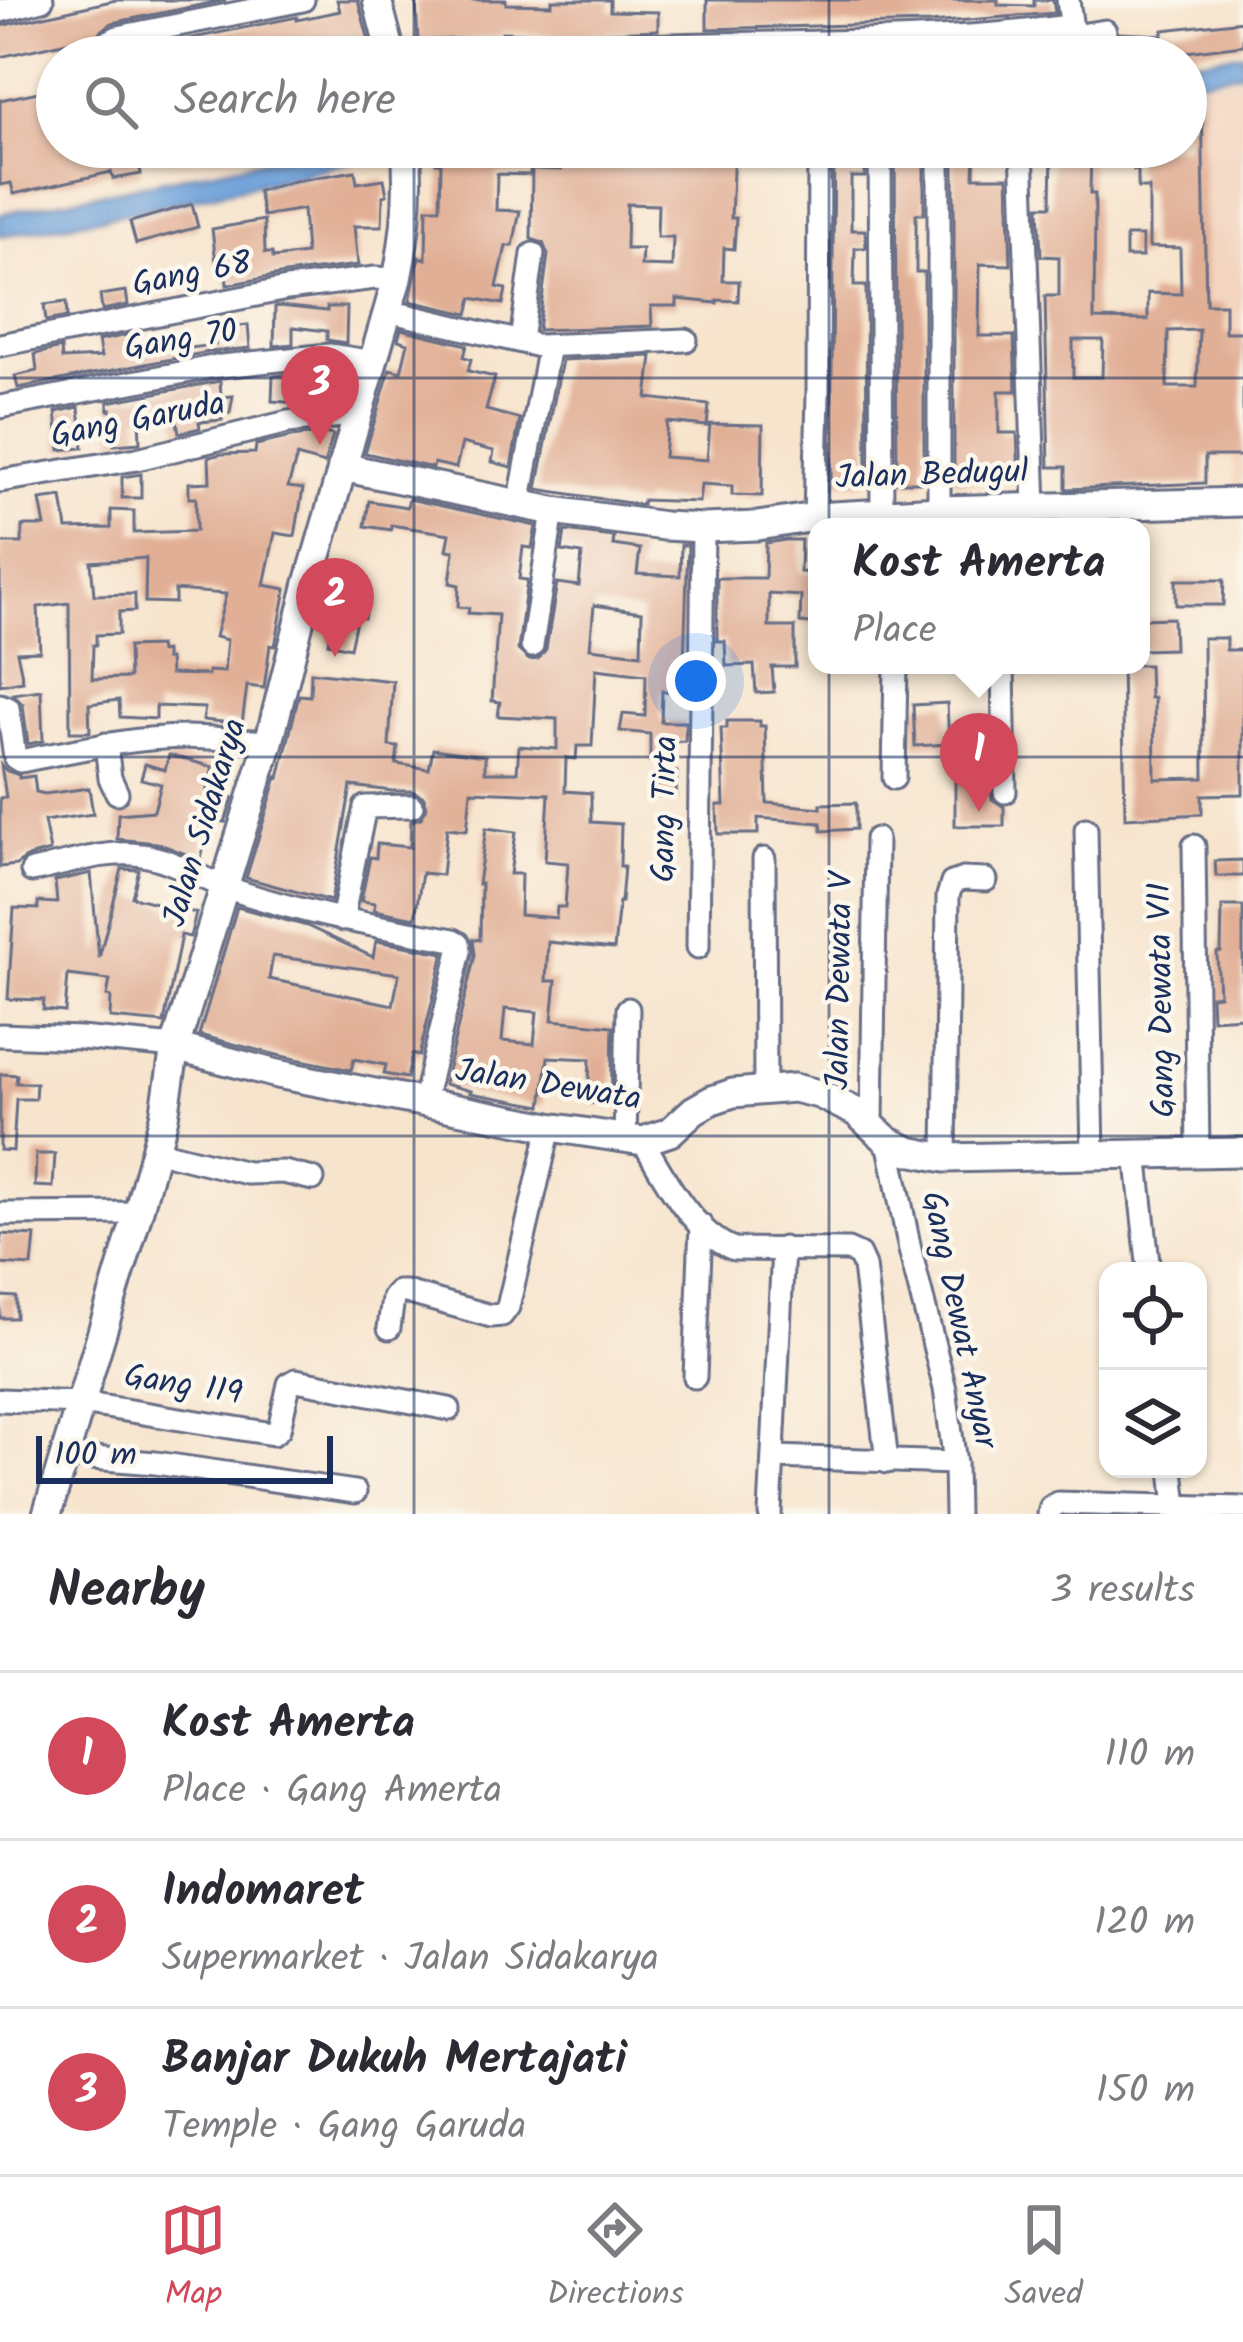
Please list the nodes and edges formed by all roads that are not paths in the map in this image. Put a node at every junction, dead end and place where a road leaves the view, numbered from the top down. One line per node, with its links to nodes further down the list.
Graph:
1 (42, 0): 5 (street)
2 (303, 0): 8 (street)
3 (376, 0): 9 (street)
4 (1068, 0): 7 (street)
5 (0, 11)
6 (1061, 27): 10 (street)
7 (1105, 32)
8 (123, 36)
9 (389, 36)
10 (948, 36)
11 (408, 168): 17 (street, Jalan Sidakarya)
12 (819, 168): 33 (street)
13 (881, 168): 36 (street)
14 (939, 168): 31 (street)
15 (1023, 168): 30 (street)
16 (533, 254): 20 (street)
17 (397, 279): 18 (street, Jalan Sidakarya); 21 (street, Gang 68)
18 (388, 311): 20 (street); 23 (street, Jalan Sidakarya)
19 (686, 340): 22 (street)
20 (521, 341): 22 (street)
21 (0, 345)
22 (549, 346): 29 (street)
23 (374, 362): 24 (street, Gang 70); 25 (street, Jalan Sidakarya)
24 (0, 407)
25 (360, 414): 26 (street, Jalan Sidakarya); 27 (street, Gang Garuda)
26 (342, 467): 29 (street, Jalan Bedugul); 43 (street, Jalan Sidakarya)
27 (0, 481)
28 (1243, 502): 30 (street, Jalan Bedugul)
29 (519, 504): 32 (street, Jalan Bedugul)
30 (1035, 507): 37 (street, Jalan Bedugul)
31 (940, 510): 36 (street, Jalan Bedugul); 37 (street, Jalan Bedugul)
32 (553, 511): 38 (street, Jalan Bedugul); 39 (street)
33 (815, 517): 35 (street, Jalan Bedugul); 36 (street, Jalan Bedugul)
34 (808, 518): 38 (street, Jalan Bedugul)
35 (809, 518)
36 (894, 518)
37 (1002, 518)
38 (703, 528): 57 (street, Gang Tirta)
39 (532, 646)
40 (896, 674): 45 (street)
41 (1004, 674): 46 (street)
42 (0, 705): 44 (street)
43 (269, 742): 44 (street); 55 (street, Jalan Sidakarya)
44 (106, 744): 47 (street)
45 (894, 778)
46 (1005, 792)
47 (117, 793)
48 (412, 806): 56 (street)
49 (1086, 829): 68 (street)
50 (876, 838): 64 (street, Jalan Dewata V)
51 (1195, 846): 70 (street, Gang Dewata VII)
52 (764, 859): 61 (street)
53 (32, 871): 55 (street)
54 (986, 880): 71 (street)
55 (226, 887): 56 (street); 60 (street, Jalan Sidakarya)
56 (342, 920): 62 (street)
57 (698, 947)
58 (628, 1009): 65 (street)
59 (0, 1035): 60 (street)
60 (175, 1047): 62 (street, Jalan Dewata); 66 (street, Jalan Sidakarya)
61 (765, 1089): 64 (street, Jalan Dewata); 65 (street, Jalan Dewata)
62 (424, 1101): 63 (street, Jalan Dewata)
63 (550, 1127): 65 (street, Jalan Dewata); 78 (street)
64 (880, 1132): 71 (street, Jalan Dewata); 86 (street, Gang Dewat Anyar)
65 (634, 1140): 75 (street)
66 (154, 1150): 72 (street); 73 (street, Jalan Sidakarya)
67 (1243, 1152): 70 (street, Jalan Dewata)
68 (1093, 1153): 69 (street, Jalan Dewata); 71 (street, Jalan Dewata)
69 (1136, 1153): 70 (street, Jalan Dewata); 77 (street)
70 (1198, 1154)
71 (945, 1158)
72 (313, 1179)
73 (138, 1213): 74 (street); 81 (street, Jalan Sidakarya)
74 (0, 1214)
75 (701, 1225): 76 (street); 79 (street)
76 (783, 1248): 84 (street); 85 (street)
77 (1149, 1262)
78 (389, 1328)
79 (695, 1377)
80 (0, 1400): 81 (street)
81 (81, 1403): 82 (street, Gang 119); 83 (street, Jalan Sidakarya)
82 (449, 1409)
83 (65, 1456): 88 (street); 91 (street, Jalan Sidakarya)
84 (774, 1457): 85 (street); 92 (street)
85 (887, 1462): 86 (street)
86 (955, 1463): 93 (street, Gang Dewat Anyar)
87 (1173, 1478): 89 (street)
88 (355, 1492)
89 (1176, 1507): 90 (street); 94 (street)
90 (1243, 1508)
91 (47, 1514)
92 (770, 1514)
93 (956, 1514)
94 (1048, 1514)

